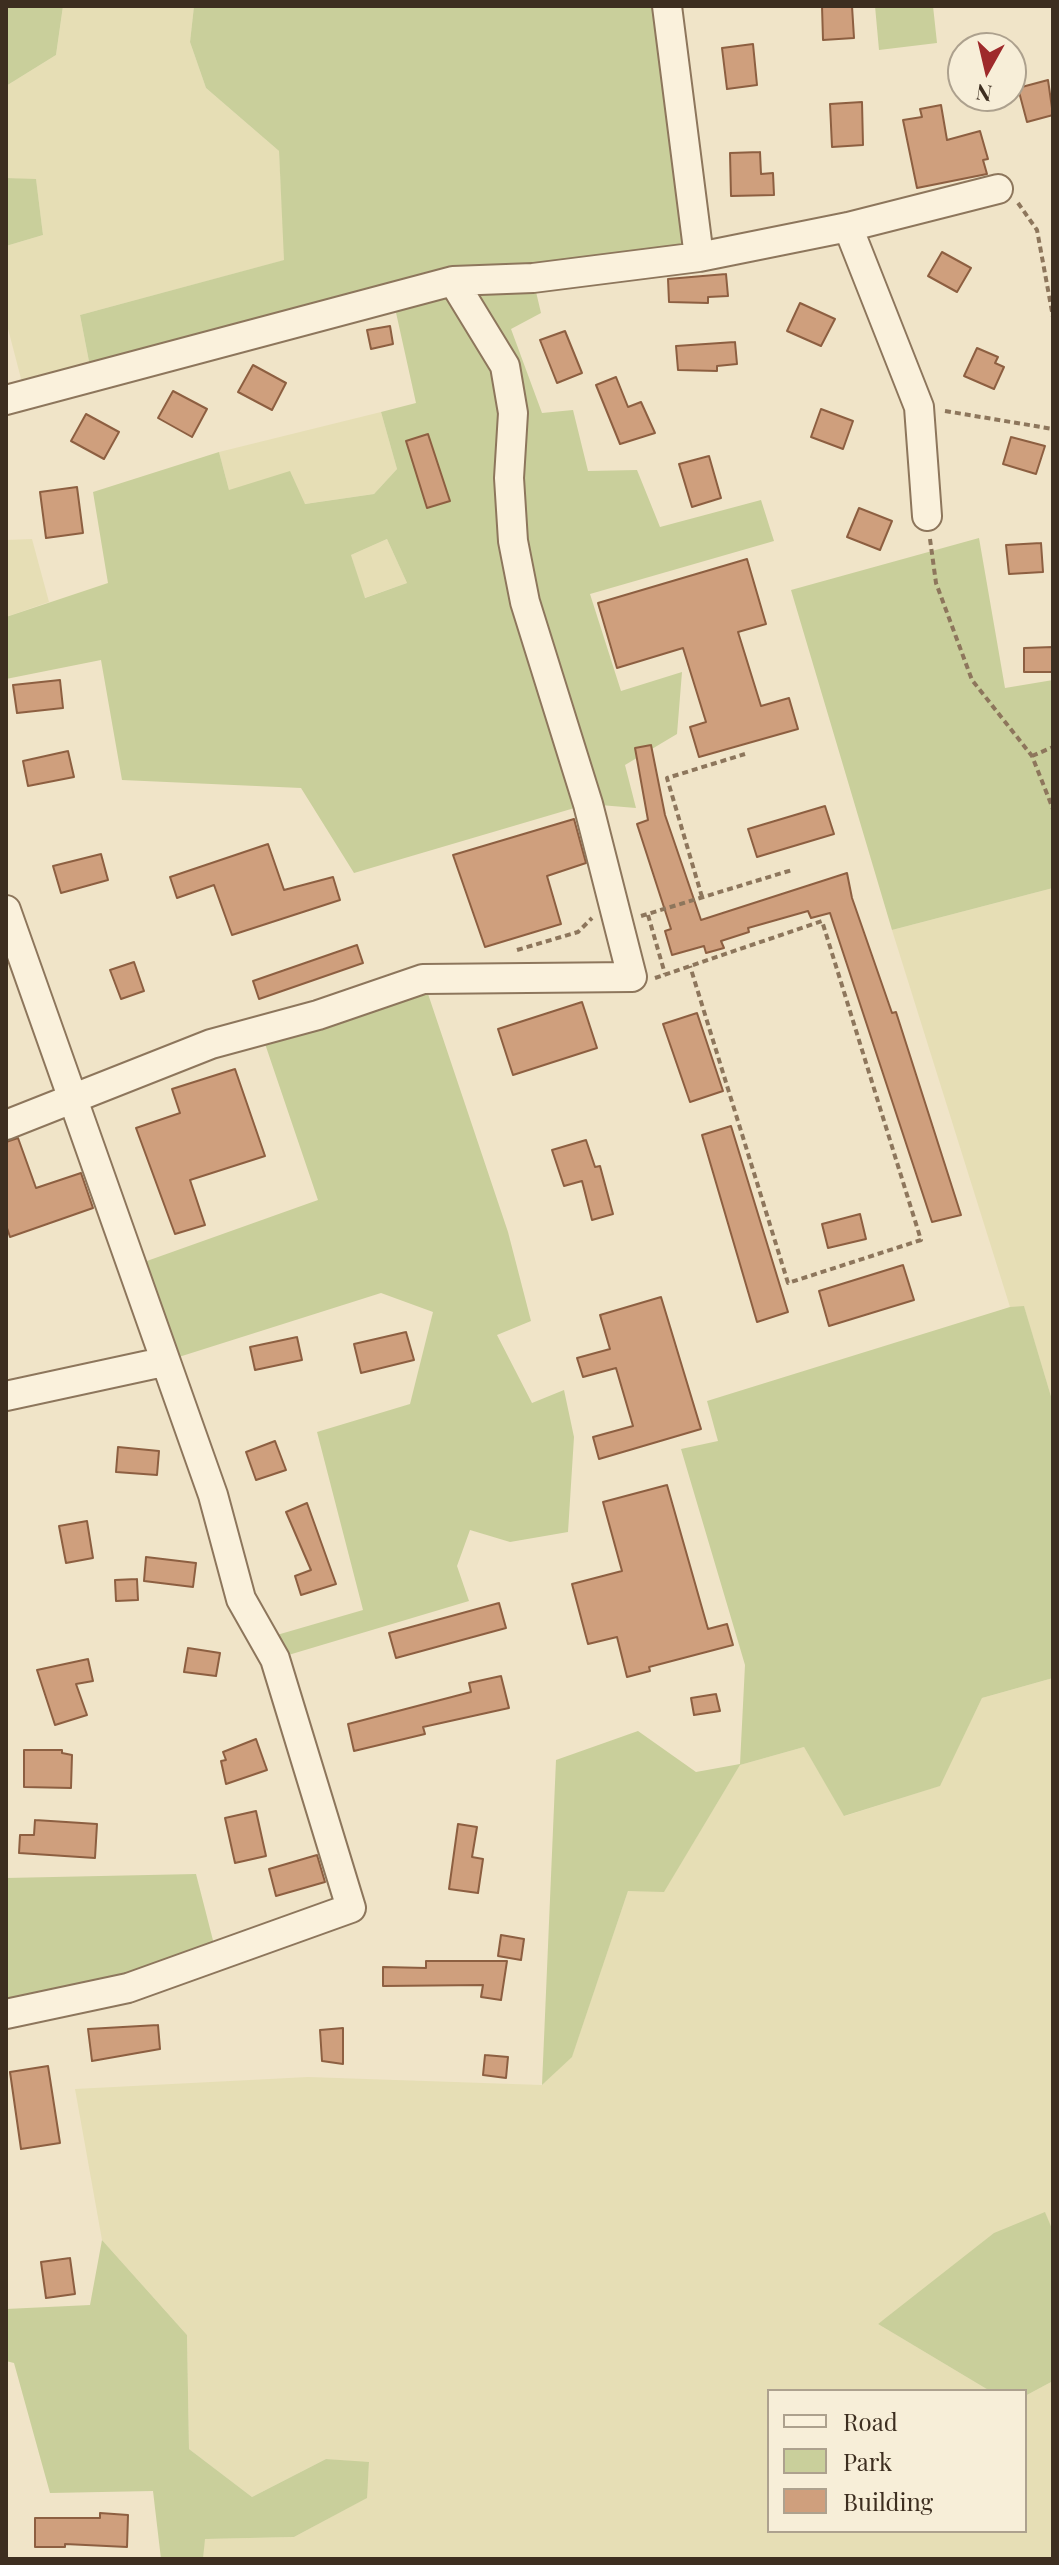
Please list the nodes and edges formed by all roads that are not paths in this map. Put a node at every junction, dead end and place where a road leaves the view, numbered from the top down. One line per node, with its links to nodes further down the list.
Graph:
1 (667, 6): 4 (street)
2 (998, 189): 3 (street)
3 (848, 227): 4 (street); 7 (street)
4 (699, 257): 5 (street)
5 (453, 281): 6 (street); 9 (street)
6 (6, 400)
7 (927, 516)
8 (6, 910): 9 (street)
9 (73, 1100): 10 (street); 11 (street)
10 (6, 1125)
11 (163, 1362): 12 (street); 13 (street)
12 (6, 1396)
13 (6, 2014)

